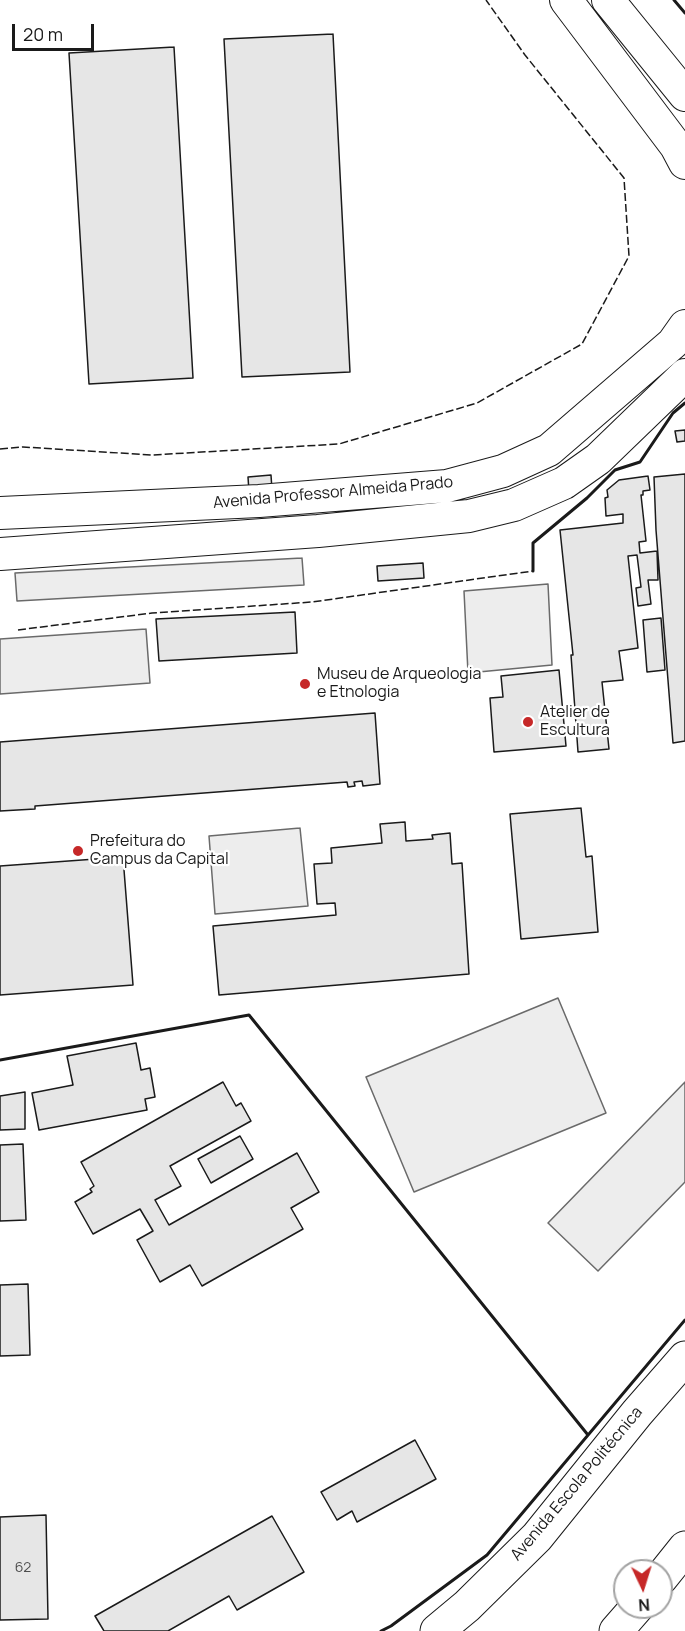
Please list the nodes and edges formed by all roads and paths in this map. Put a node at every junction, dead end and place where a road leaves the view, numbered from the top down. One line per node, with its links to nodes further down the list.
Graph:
1 (566, 0): 4 (street)
2 (608, 0): 3 (street)
3 (685, 95)
4 (685, 163)
5 (685, 326): 7 (street, Avenida Professor Almeida Prado)
6 (685, 375): 8 (street)
7 (0, 513)
8 (0, 554)
9 (685, 1358): 13 (highway, Avenida Escola Politécnica)
10 (685, 1548): 11 (highway)
11 (673, 1563)
12 (626, 1619): 14 (highway)
13 (438, 1631)
14 (616, 1631)

